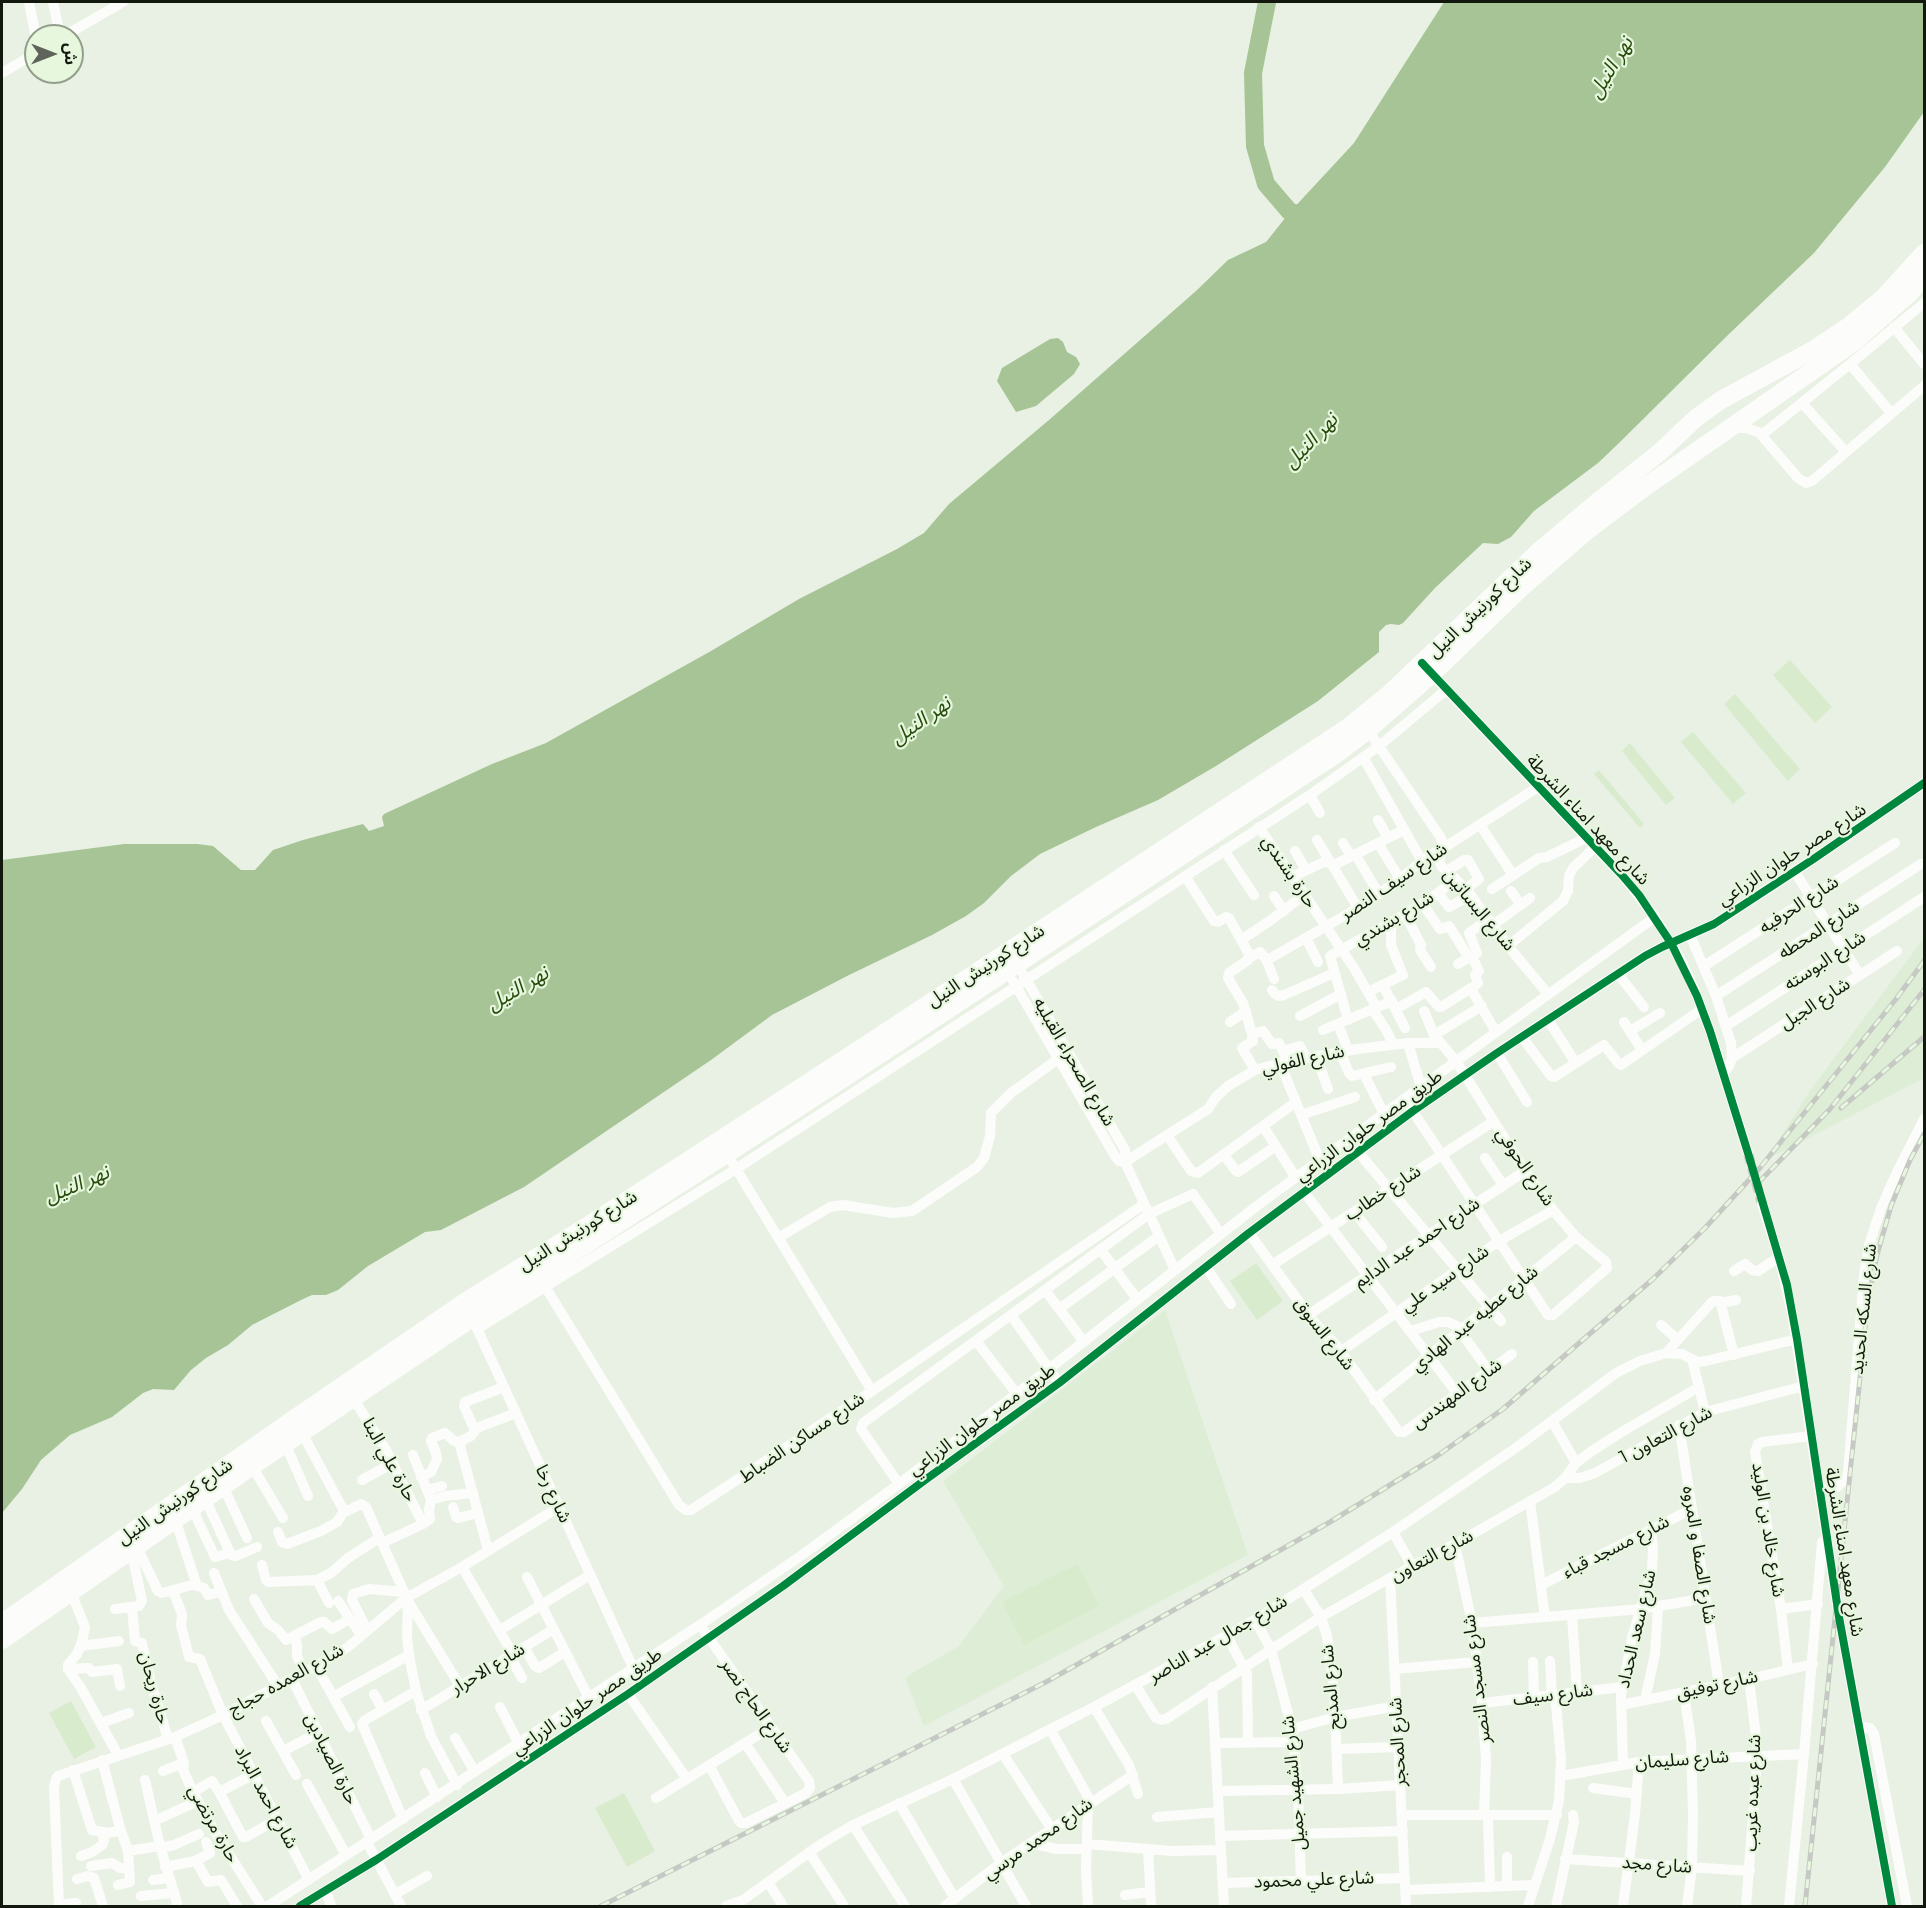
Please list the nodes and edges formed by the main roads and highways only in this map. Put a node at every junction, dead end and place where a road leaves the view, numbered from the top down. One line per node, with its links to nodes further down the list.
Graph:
1 (1924, 254): 3 (highway, شارع كورنيش النيل)
2 (1923, 281): 5 (highway, شارع كورنيش النيل)
3 (1730, 395): 4 (highway, شارع كورنيش النيل); 5 (highway)
4 (1696, 418): 5 (highway); 6 (highway, شارع كورنيش النيل)
5 (1730, 428): 6 (highway, شارع كورنيش النيل)
6 (1427, 669): 7 (highway, شارع كورنيش النيل); 7 (highway, شارع كورنيش النيل)
7 (593, 1232): 8 (highway, شارع كورنيش النيل); 8 (highway, شارع كورنيش النيل)
8 (471, 1316): 9 (highway, شارع كورنيش النيل); 9 (highway, شارع كورنيش النيل)
9 (298, 1425): 10 (highway, شارع كورنيش النيل); 11 (highway, شارع كورنيش النيل)
10 (2, 1623)
11 (2, 1641)

